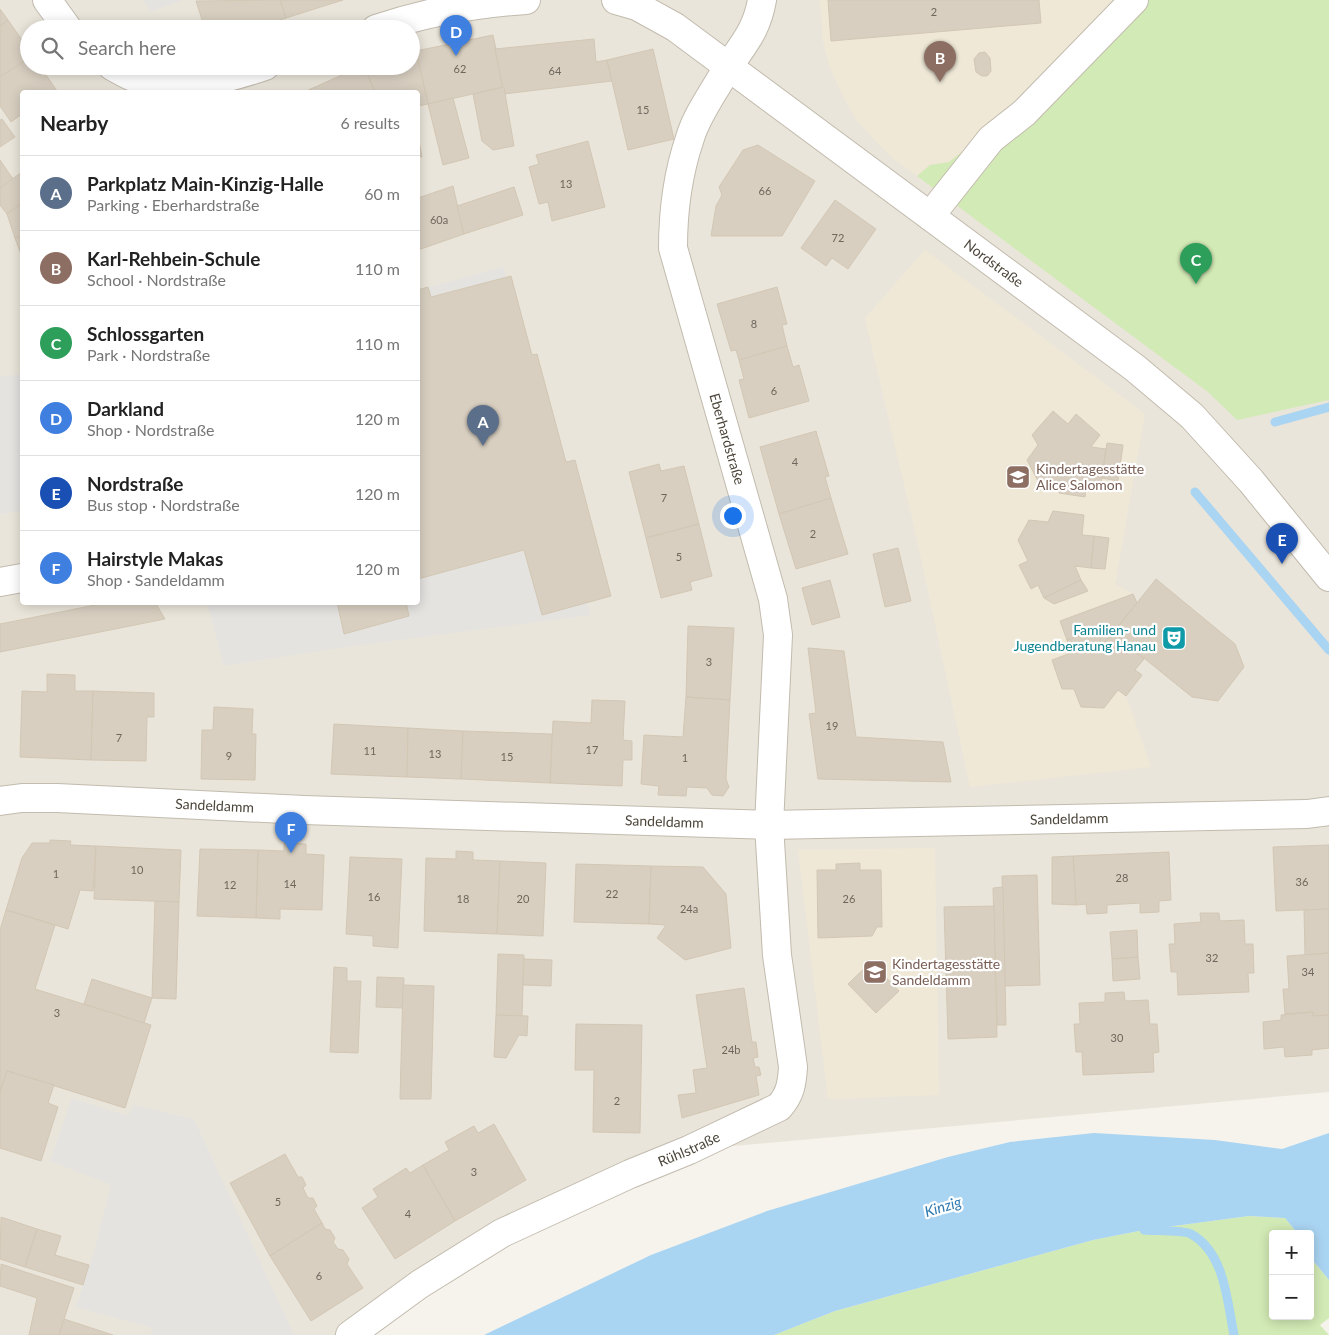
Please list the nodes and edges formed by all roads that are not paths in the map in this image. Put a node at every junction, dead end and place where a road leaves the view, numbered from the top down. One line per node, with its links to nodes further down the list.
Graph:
1 (48, 0): 7 (street)
2 (526, 0): 6 (street)
3 (616, 0): 9 (street, Nordstraße)
4 (762, 0): 9 (street, Eberhardstraße)
5 (1134, 0): 12 (street)
6 (427, 7): 8 (street)
7 (62, 20)
8 (397, 20)
9 (728, 66): 12 (street, Nordstraße); 18 (street, Eberhardstraße)
10 (130, 75): 11 (street)
11 (238, 75)
12 (930, 216): 14 (street, Nordstraße)
13 (20, 578): 15 (street)
14 (1329, 578)
15 (0, 582)
16 (0, 801): 18 (street, Sandeldamm)
17 (1329, 811): 18 (street, Sandeldamm)
18 (769, 824): 19 (street, Rühlstraße)
19 (350, 1335)

